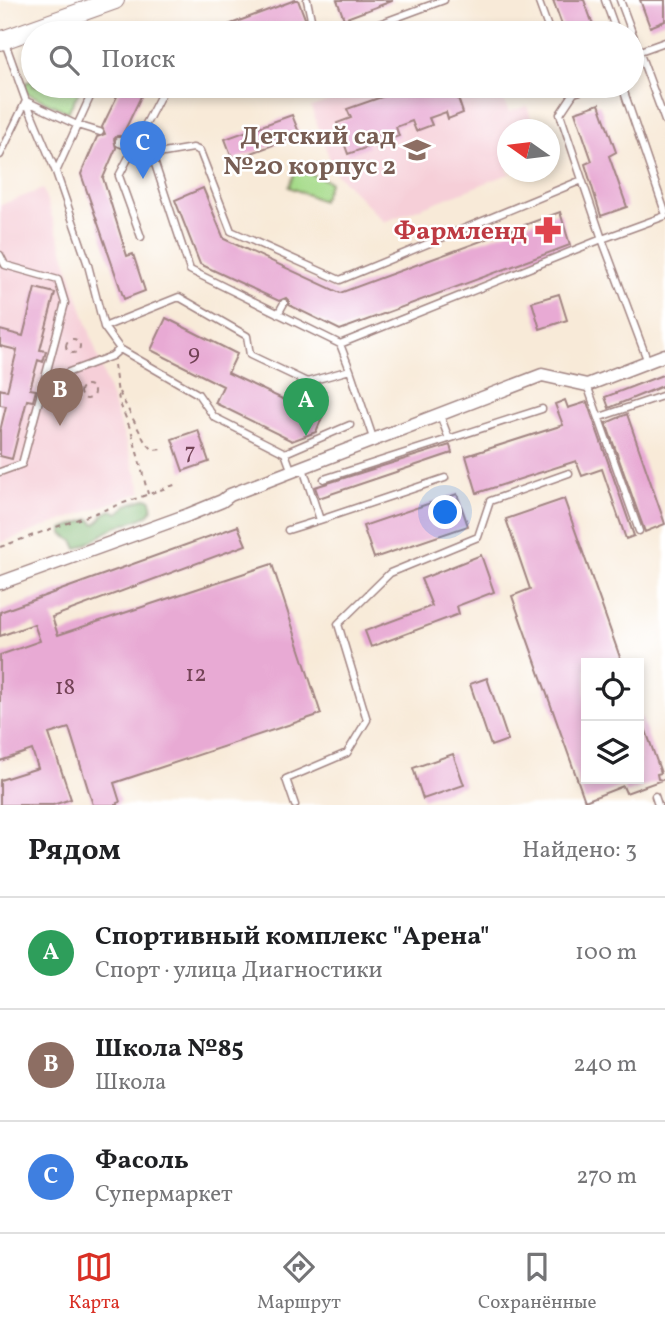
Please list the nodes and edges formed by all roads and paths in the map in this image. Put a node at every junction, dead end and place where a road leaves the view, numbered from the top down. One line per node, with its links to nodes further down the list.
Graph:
1 (115, 0): 7 (main road)
2 (307, 0): 8 (lane)
3 (444, 0): 9 (lane)
4 (538, 0): 10 (lane)
5 (604, 0): 11 (lane)
6 (620, 0): 12 (lane)
7 (57, 21)
8 (311, 21)
9 (387, 21)
10 (546, 21)
11 (612, 21)
12 (628, 21)
13 (21, 34): 14 (main road)
14 (2, 41): 18 (lane)
15 (665, 42): 16 (lane)
16 (644, 50)
17 (644, 62): 25 (lane)
18 (21, 88)
19 (25, 98): 24 (lane)
20 (89, 98): 26 (lane)
21 (159, 98): 29 (lane)
22 (568, 98): 33 (lane)
23 (626, 98): 34 (lane)
24 (26, 101): 26 (lane); 30 (lane); 32 (lane)
25 (665, 121)
26 (77, 125): 27 (lane); 32 (lane)
27 (100, 132)
28 (120, 141): 29 (lane)
29 (133, 150): 31 (lane); 35 (lane)
30 (1, 152)
31 (152, 155): 38 (lane); 41 (lane)
32 (57, 172): 42 (lane)
33 (582, 180): 36 (lane); 38 (lane)
34 (665, 214): 36 (lane)
35 (141, 237)
36 (602, 239): 44 (lane); 48 (lane)
37 (0, 255): 50 (lane)
38 (302, 263): 39 (lane)
39 (298, 273)
40 (284, 303): 41 (lane)
41 (278, 314): 44 (lane)
42 (104, 327): 45 (lane); 49 (lane)
43 (77, 341): 43 (path)
44 (340, 344): 49 (lane)
45 (120, 349): 47 (lane); 62 (lane)
46 (665, 355): 48 (street)
47 (112, 356): 50 (lane); 53 (path)
48 (648, 362): 51 (street)
49 (350, 370): 60 (lane)
50 (45, 381): 52 (path); 64 (lane)
51 (587, 385): 56 (street); 57 (lane)
52 (80, 390): 52 (path)
53 (119, 391): 61 (path); 69 (path)
54 (665, 395): 57 (lane)
55 (542, 409): 59 (lane)
56 (440, 415): 59 (lane); 60 (street)
57 (600, 417): 72 (lane)
58 (350, 425): 62 (lane)
59 (449, 439): 67 (lane)
60 (374, 441): 63 (street)
61 (164, 449)
62 (285, 453): 63 (lane)
63 (298, 470): 70 (lane); 74 (street)
64 (0, 472)
65 (569, 473): 76 (lane)
66 (445, 478): 70 (lane)
67 (324, 479)
68 (177, 485): 69 (path)
69 (148, 495): 73 (path)
70 (320, 520): 71 (lane)
71 (288, 530)
72 (639, 531)
73 (0, 547)
74 (0, 583)
75 (655, 796): 77 (lane)
76 (295, 805)
77 (658, 805)

